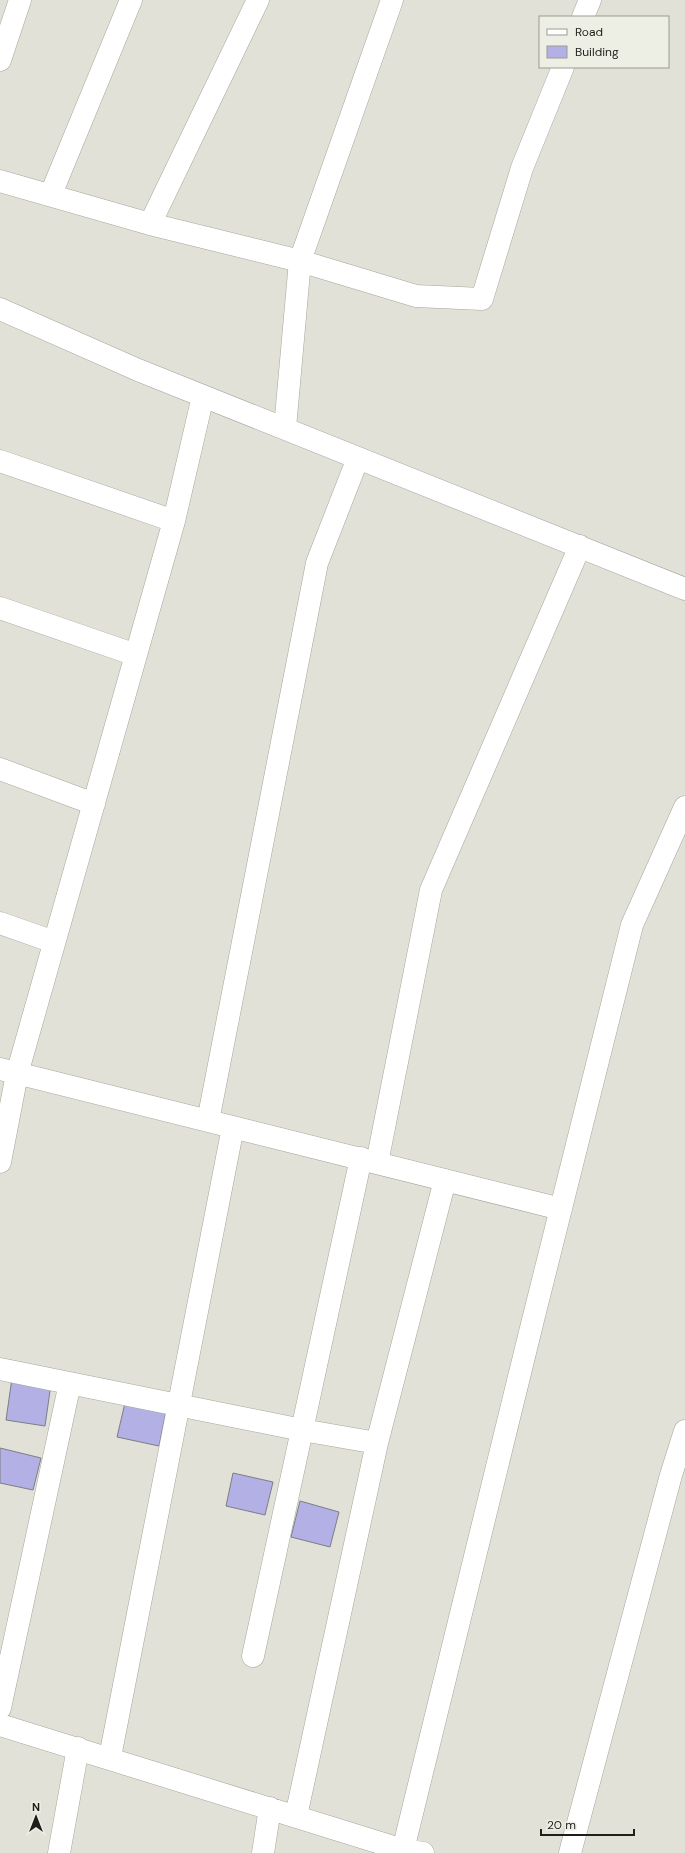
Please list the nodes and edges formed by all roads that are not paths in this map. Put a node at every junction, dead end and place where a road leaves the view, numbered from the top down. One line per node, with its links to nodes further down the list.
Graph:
1 (20, 0): 7 (street)
2 (131, 0): 10 (street)
3 (258, 0): 11 (street)
4 (392, 0): 12 (street)
5 (590, 0): 6 (street)
6 (583, 16)
7 (0, 60)
8 (563, 68): 12 (street)
9 (0, 181): 10 (street)
10 (51, 194): 11 (street)
11 (150, 224): 12 (street)
12 (300, 261): 15 (street)
13 (0, 308): 14 (street)
14 (202, 396): 15 (street); 18 (street)
15 (285, 428): 16 (street)
16 (358, 458): 19 (street); 29 (street)
17 (0, 461): 18 (street)
18 (174, 521): 22 (street)
19 (580, 546): 20 (street); 31 (street)
20 (685, 589)
21 (0, 608): 22 (street)
22 (136, 655): 24 (street)
23 (0, 769): 24 (street)
24 (94, 804): 27 (street)
25 (685, 807): 34 (street)
26 (0, 923): 27 (street)
27 (54, 942): 28 (street)
28 (8, 1071): 29 (street); 32 (street)
29 (208, 1121): 30 (street)
30 (233, 1127): 31 (street); 37 (street)
31 (369, 1161): 33 (street); 38 (street)
32 (0, 1162)
33 (445, 1180): 34 (street); 40 (street)
34 (561, 1209): 48 (street)
35 (0, 1369): 36 (street)
36 (70, 1383): 37 (street); 42 (street)
37 (178, 1406): 38 (street); 45 (street)
38 (302, 1430): 40 (street); 41 (street)
39 (685, 1432): 51 (street)
40 (377, 1443): 47 (street)
41 (253, 1656)
42 (0, 1708)
43 (0, 1725): 44 (street)
44 (78, 1748): 45 (street); 49 (street)
45 (110, 1757): 46 (street)
46 (270, 1808): 47 (street); 50 (street)
47 (296, 1816): 48 (street)
48 (413, 1851)
49 (59, 1853)
50 (263, 1853)
51 (570, 1853)

